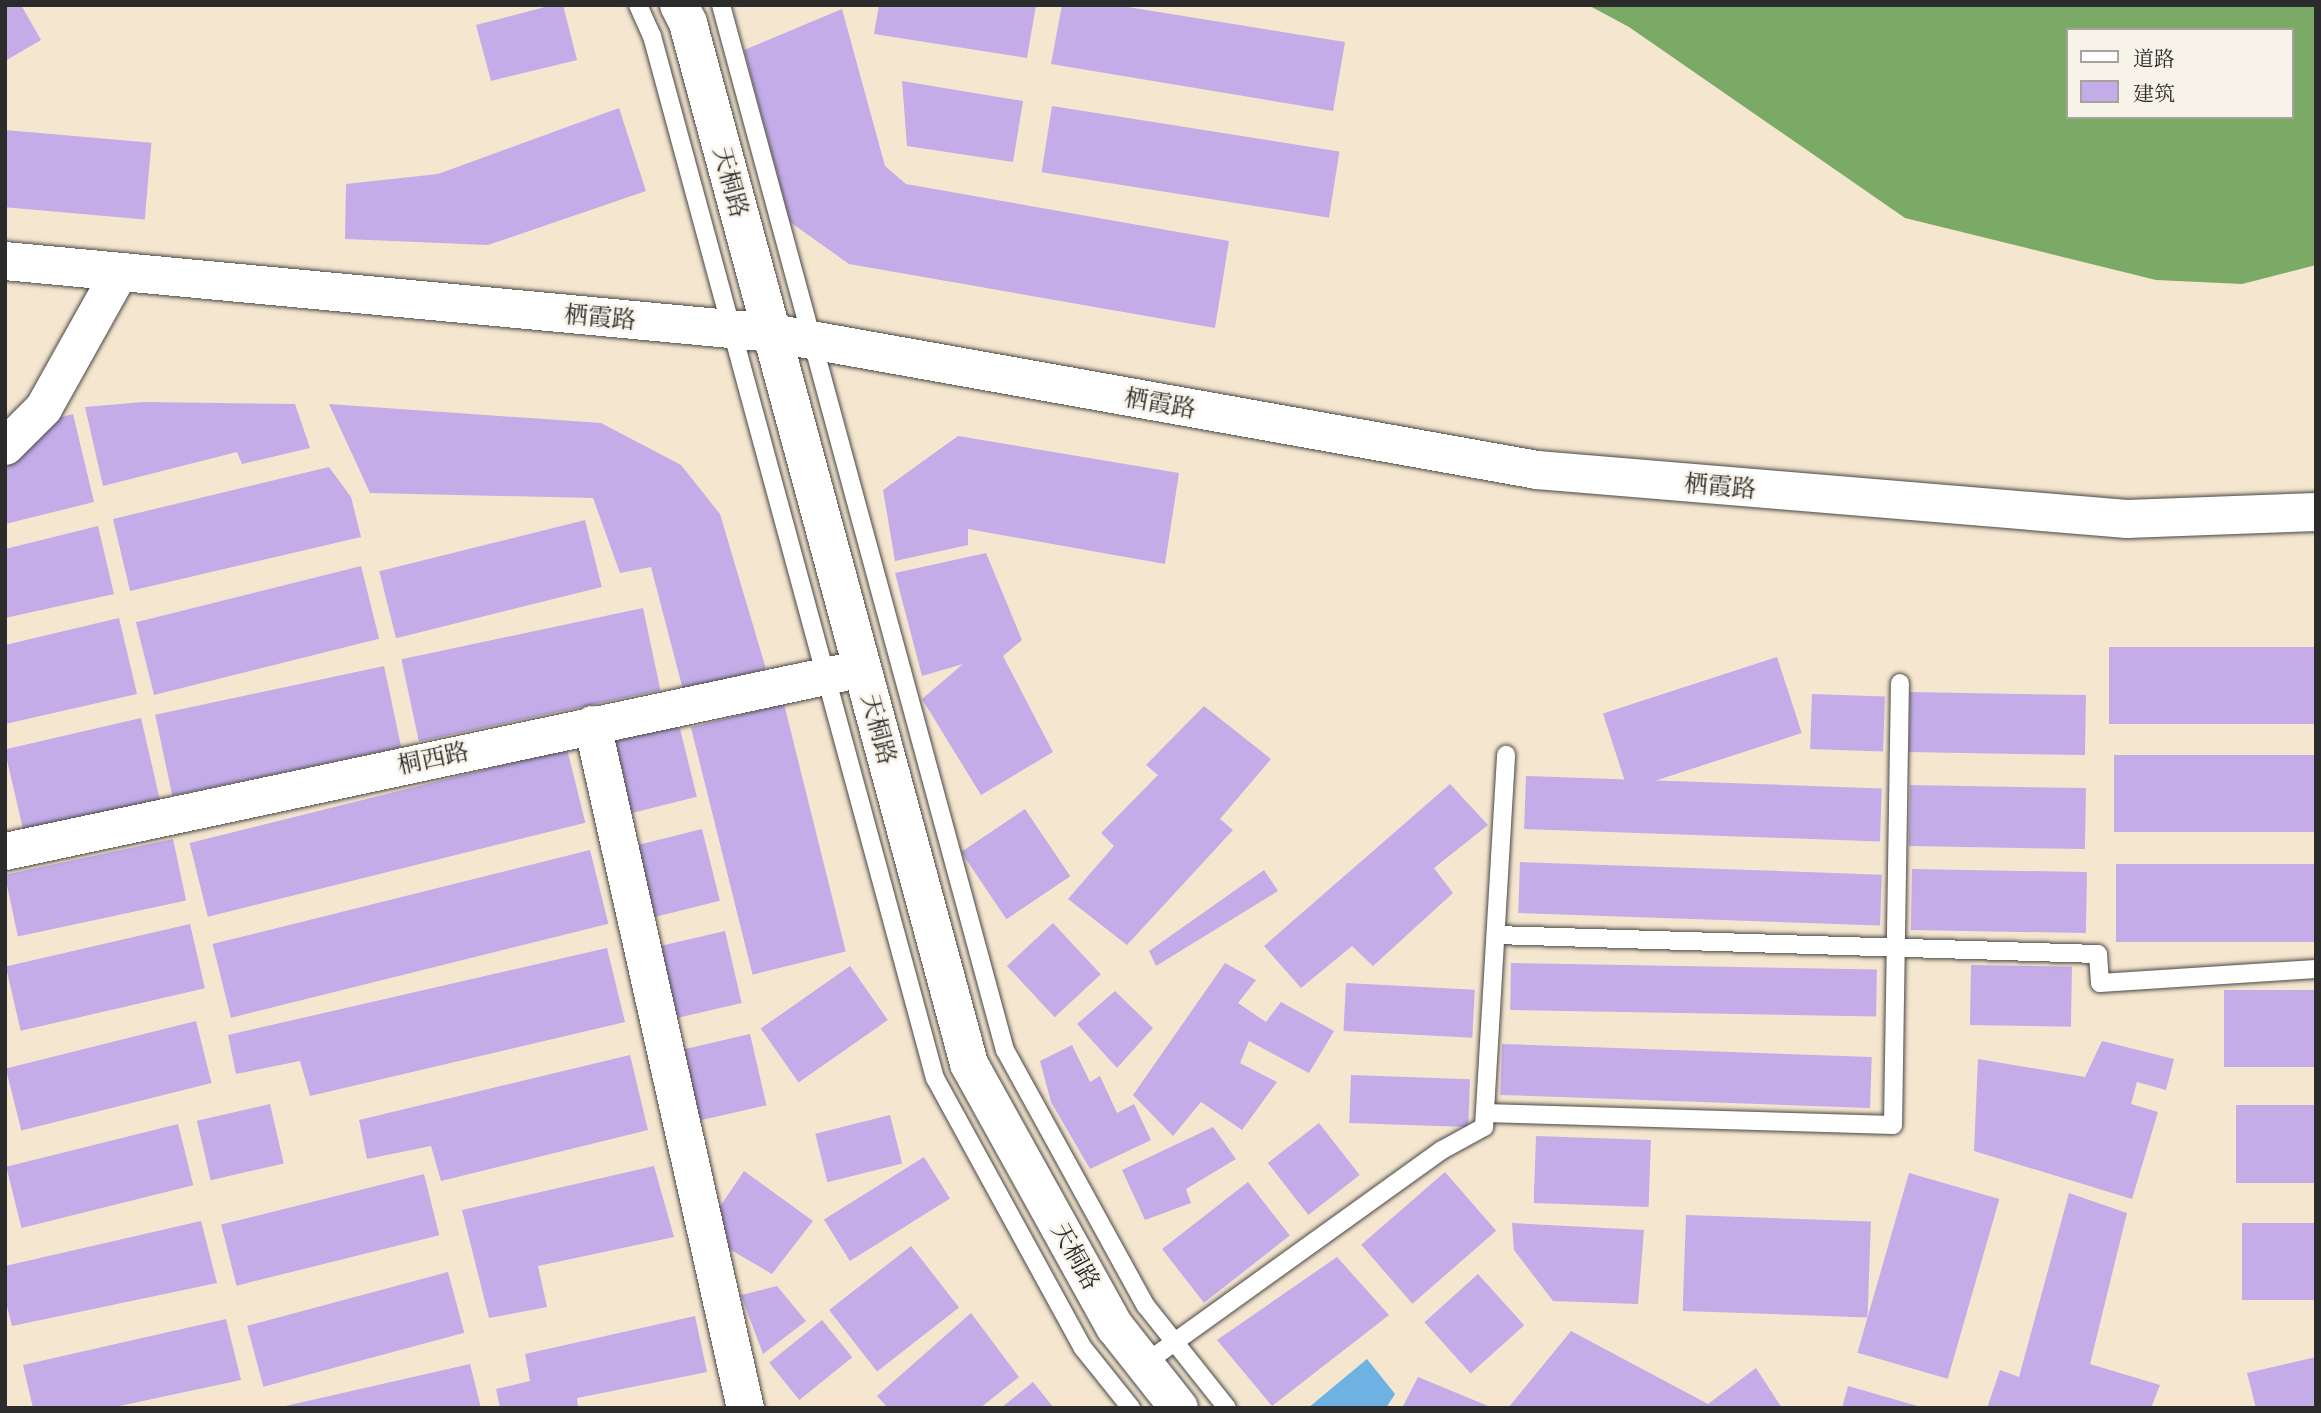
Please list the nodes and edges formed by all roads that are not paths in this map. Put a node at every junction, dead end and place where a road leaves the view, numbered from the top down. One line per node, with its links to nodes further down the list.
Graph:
1 (638, 5): 6 (lane)
2 (679, 5): 7 (street, 天桐路)
3 (721, 5): 8 (lane)
4 (5, 261): 5 (street, 栖霞路)
5 (119, 272): 6 (street, 栖霞路); 9 (street)
6 (731, 330): 7 (street, 栖霞路); 12 (lane)
7 (772, 333): 8 (street, 栖霞路); 11 (street, 天桐路)
8 (812, 341): 10 (street, 栖霞路); 24 (lane)
9 (5, 446)
10 (2316, 512)
11 (862, 668): 12 (street, 桐西路); 20 (street, 天桐路)
12 (824, 676): 14 (street, 桐西路); 22 (lane)
13 (1900, 683): 19 (lane)
14 (592, 724): 16 (street, 桐西路); 21 (street)
15 (1506, 755): 17 (lane)
16 (5, 850)
17 (1496, 935): 18 (lane); 19 (lane)
18 (2316, 969)
19 (1485, 1113): 20 (lane)
20 (1144, 1364): 23 (street, 天桐路)
21 (745, 1408)
22 (1131, 1408)
23 (1179, 1408)
24 (1227, 1408)

